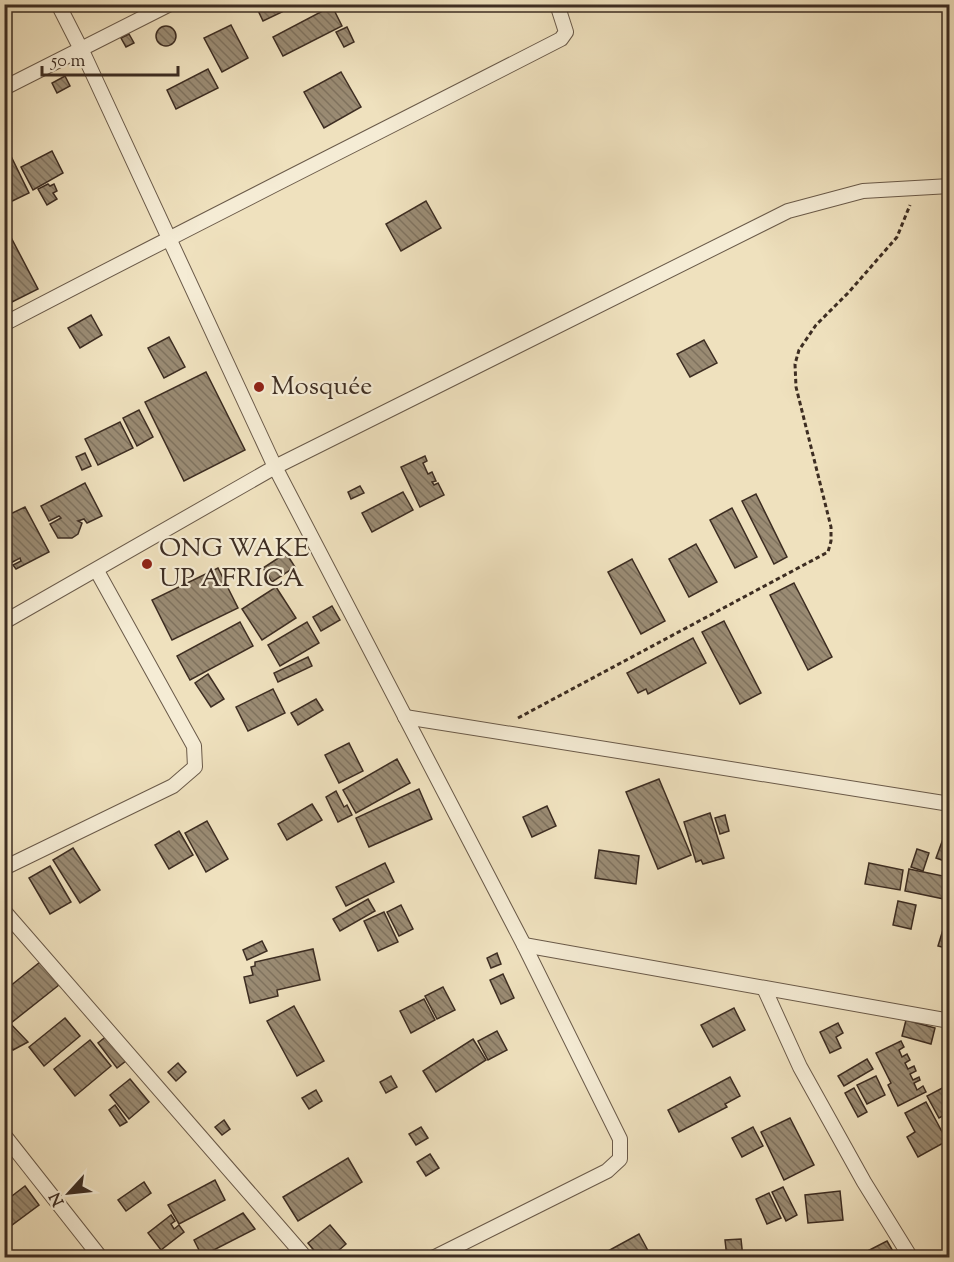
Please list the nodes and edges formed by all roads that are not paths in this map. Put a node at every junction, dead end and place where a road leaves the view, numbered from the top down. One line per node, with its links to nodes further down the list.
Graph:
1 (58, 4): 4 (street)
2 (170, 4): 4 (street)
3 (557, 4): 7 (street)
4 (80, 48): 5 (street); 7 (street)
5 (4, 88)
6 (949, 188): 9 (street)
7 (169, 237): 8 (street); 9 (street)
8 (4, 324)
9 (275, 467): 10 (street); 12 (street)
10 (97, 571): 11 (street); 14 (street)
11 (4, 622)
12 (405, 717): 13 (street); 16 (street)
13 (950, 804)
14 (4, 868)
15 (4, 911): 21 (street)
16 (524, 945): 17 (street); 22 (street)
17 (764, 988): 18 (street); 23 (street)
18 (950, 1021)
19 (4, 1135): 20 (street)
20 (101, 1257)
21 (306, 1257)
22 (433, 1257)
23 (911, 1257)

